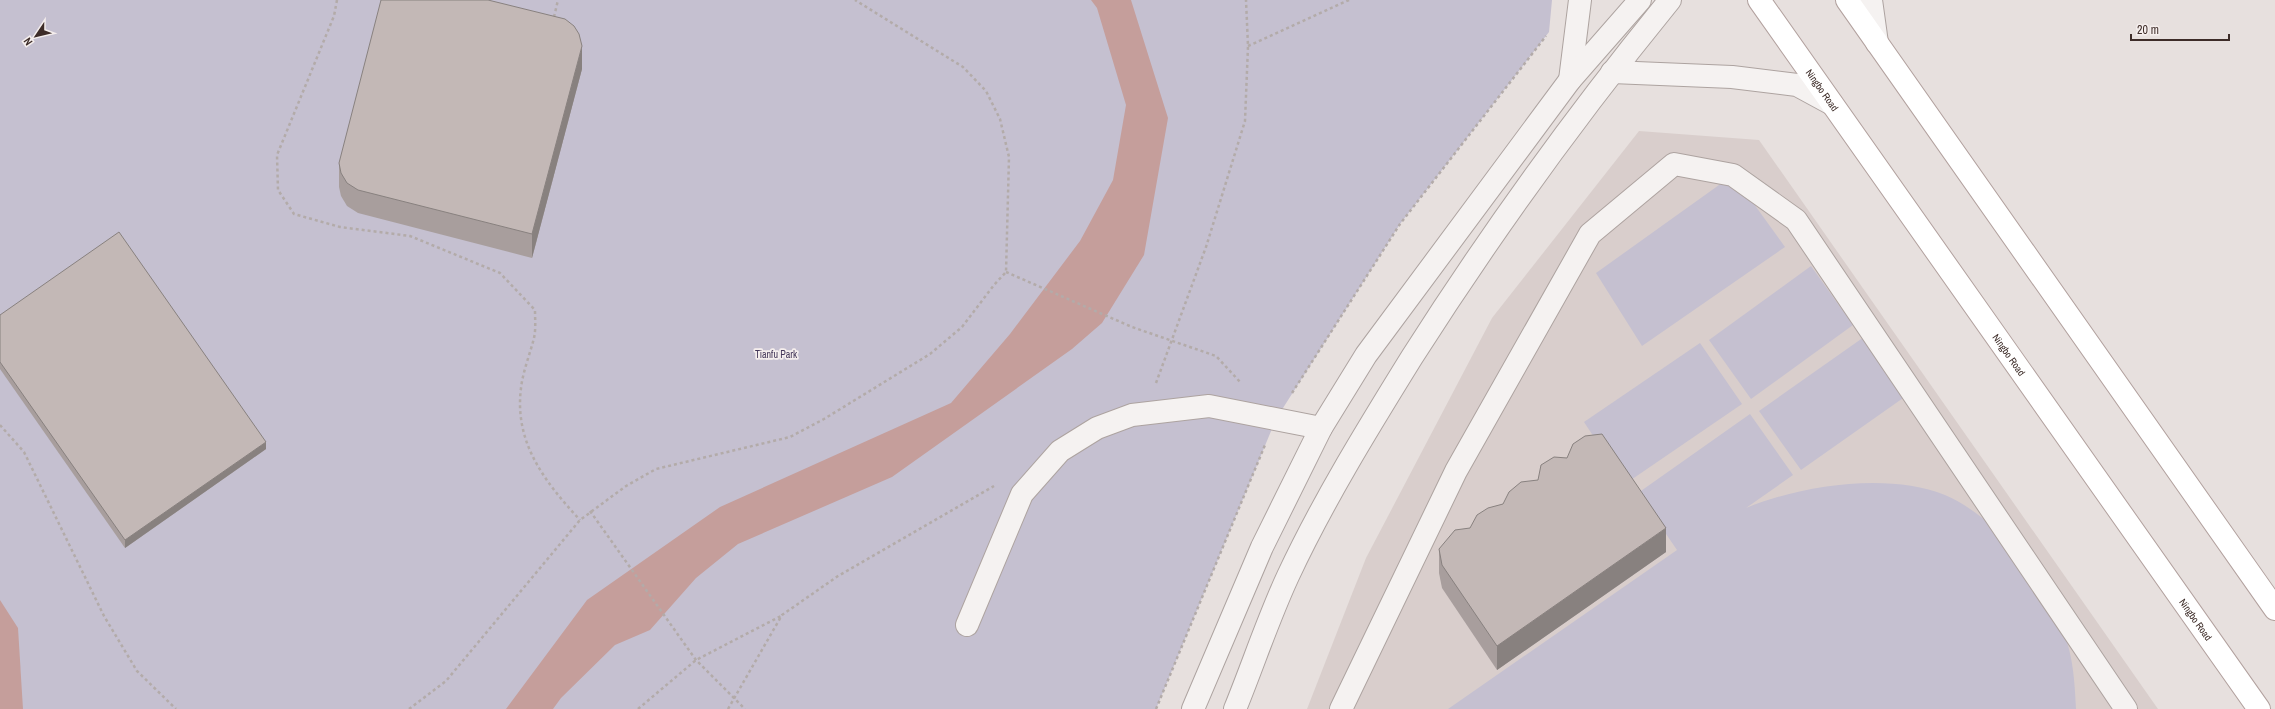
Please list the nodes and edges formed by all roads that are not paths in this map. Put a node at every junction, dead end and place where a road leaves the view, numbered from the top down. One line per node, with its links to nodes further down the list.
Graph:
1 (1580, 0): 9 (street)
2 (1640, 0): 9 (street)
3 (1670, 0): 8 (street)
4 (1759, 0): 10 (main road, Ningbo Road)
5 (1846, 0): 7 (main road)
6 (1871, 0): 7 (street)
7 (1877, 43): 12 (main road)
8 (1612, 72): 10 (street); 15 (street)
9 (1570, 80): 11 (street)
10 (1832, 104): 18 (main road, Ningbo Road)
11 (1321, 428): 13 (street); 14 (street)
12 (2275, 609)
13 (967, 625)
14 (1193, 709)
15 (1235, 709)
16 (1341, 709): 17 (street)
17 (2126, 709)
18 (2259, 709)

